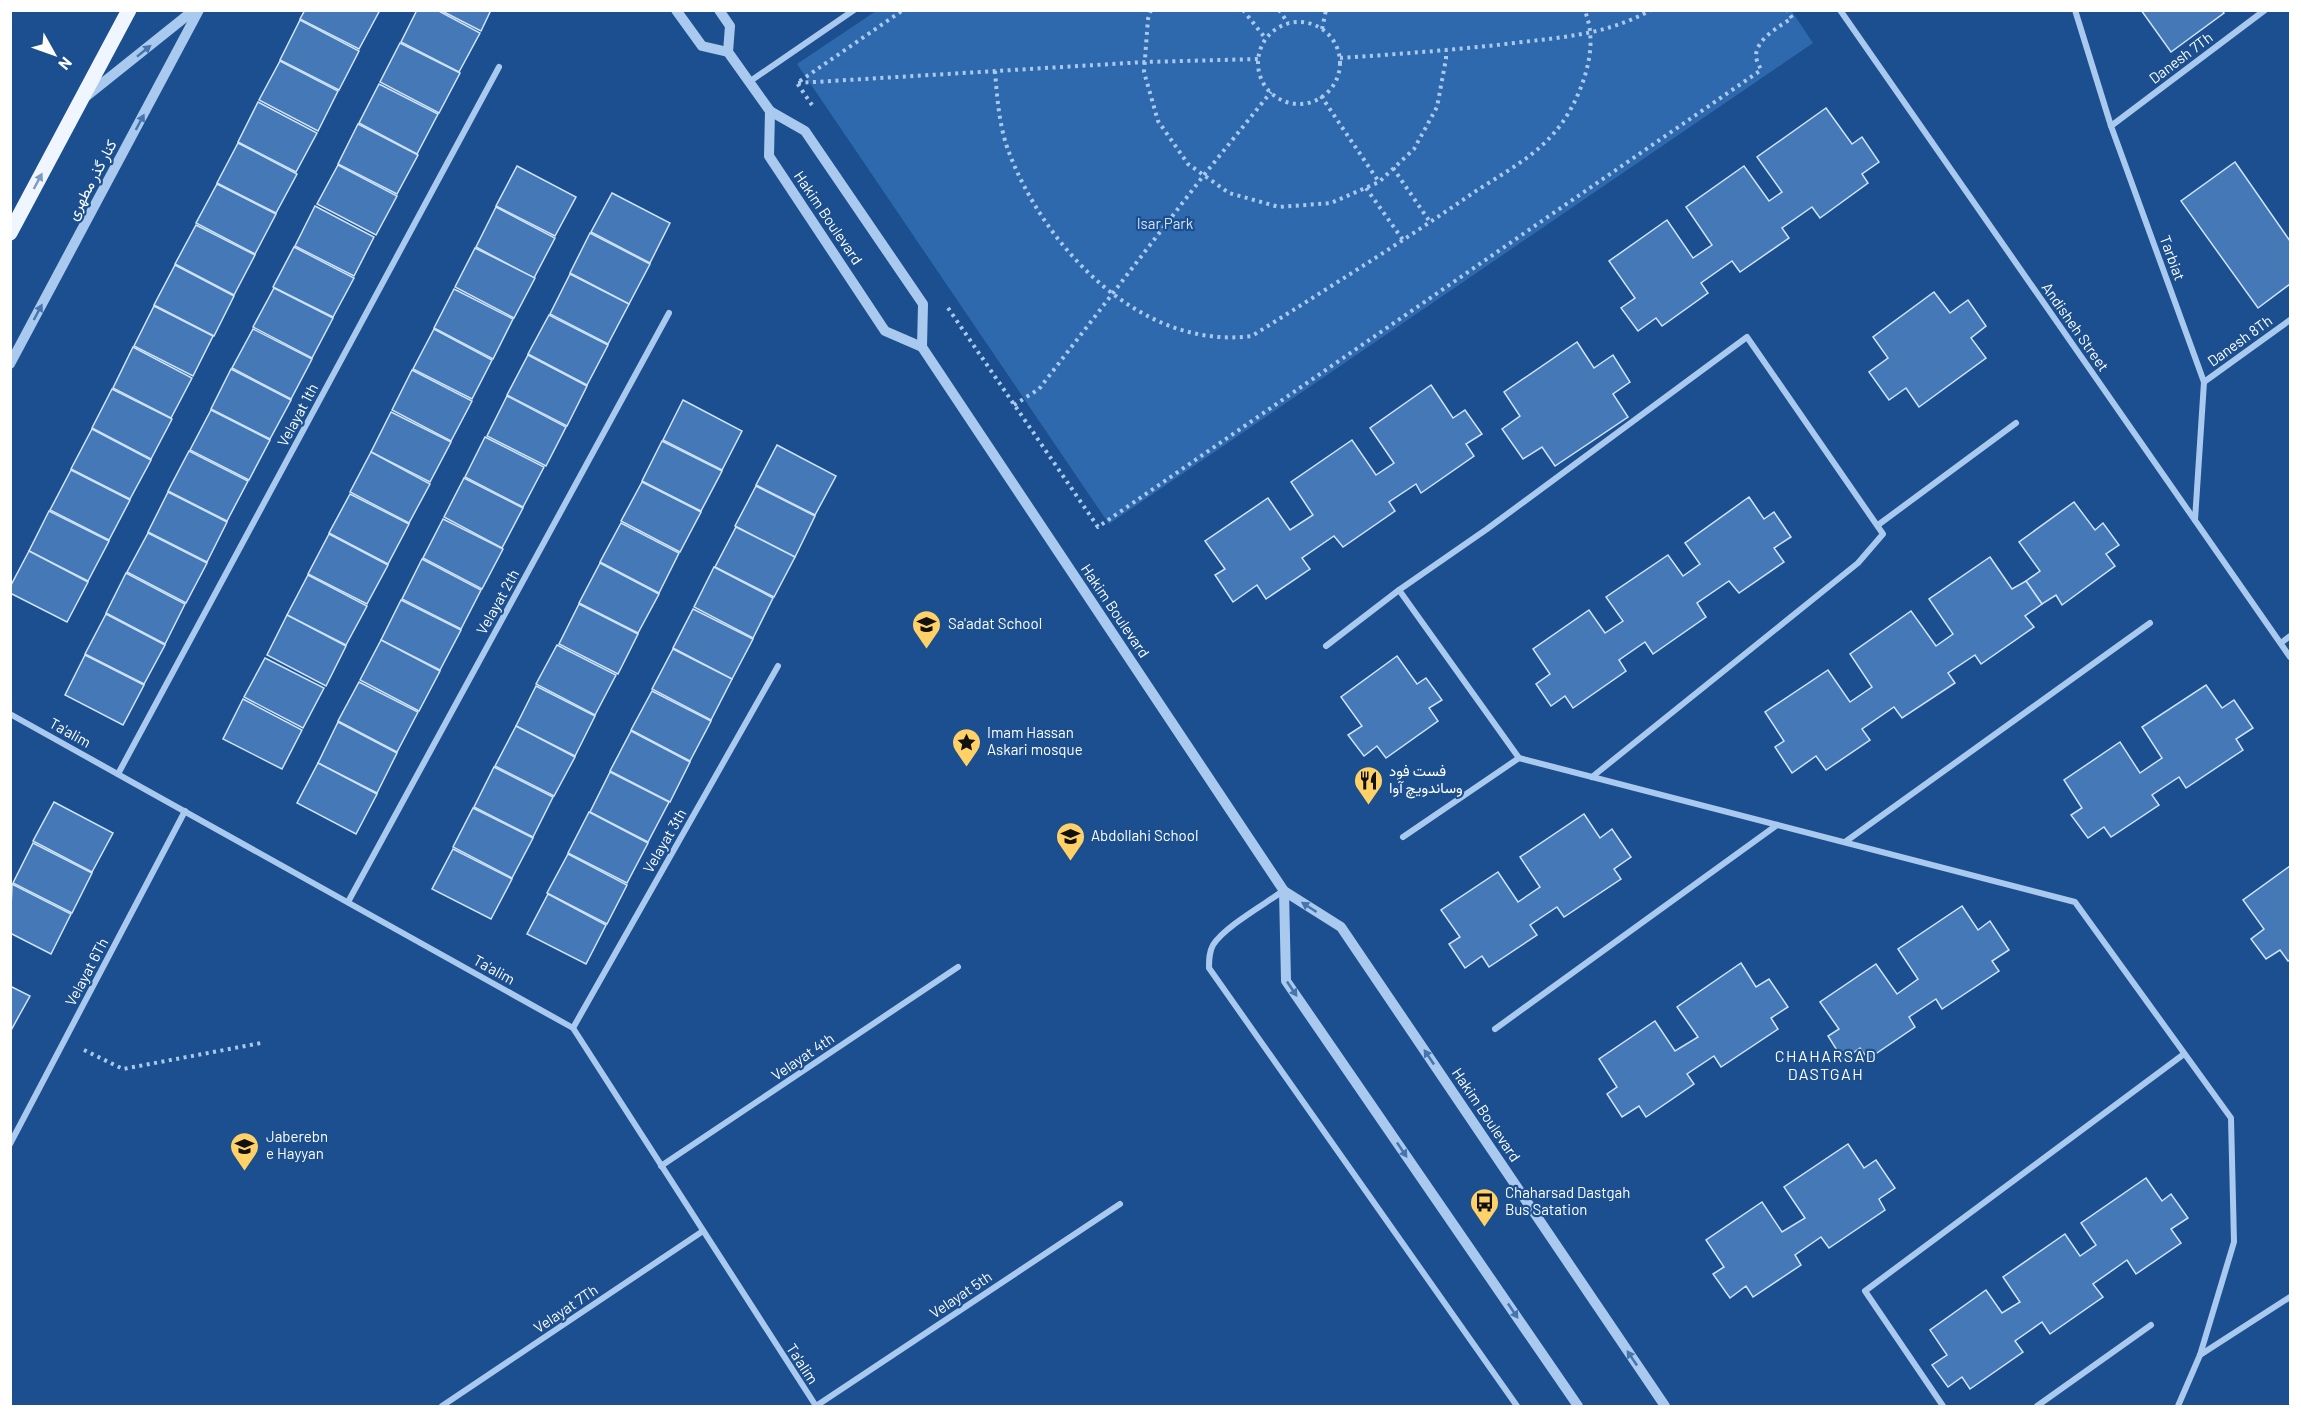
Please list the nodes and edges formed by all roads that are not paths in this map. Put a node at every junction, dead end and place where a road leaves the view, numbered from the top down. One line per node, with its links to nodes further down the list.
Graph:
1 (129, 10): 13 (main road)
2 (194, 10): 13 (street, one-way to 2)
3 (199, 10): 20 (street, کنار گذر مطهری, one-way to 3)
4 (676, 10): 10 (street)
5 (718, 10): 10 (street)
6 (854, 10): 12 (street)
7 (1840, 10): 23 (street, Andisheh Street)
8 (2075, 10): 15 (street, Tarbiat)
9 (2265, 10): 15 (street, Danesh 7Th)
10 (728, 52): 12 (street, Hakim Boulevard)
11 (499, 67): 34 (street, Velayat 1th)
12 (749, 82): 14 (street, Hakim Boulevard)
13 (81, 100): 16 (main road, one-way to 13)
14 (770, 111): 19 (street, Hakim Boulevard); 19 (street, Hakim Boulevard)
15 (2111, 126): 21 (street, Tarbiat)
16 (10, 233)
17 (669, 313): 41 (street, Velayat 2th)
18 (2290, 320): 21 (street, Danesh 8Th)
19 (922, 347): 40 (street, Hakim Boulevard)
20 (10, 364)
21 (2204, 382): 23 (street, Tarbiat)
22 (2016, 423): 24 (street)
23 (2195, 520): 28 (street, Andisheh Street)
24 (1878, 525): 25 (street); 35 (street)
25 (1399, 590): 29 (street); 33 (street)
26 (2150, 623): 39 (street)
27 (2290, 636): 28 (street)
28 (2281, 643): 30 (street, Andisheh Street)
29 (1326, 646)
30 (2290, 657)
31 (778, 666): 43 (street, Velayat 3th)
32 (10, 714): 34 (street, Ta'alim)
33 (1519, 758): 35 (street); 38 (street)
34 (118, 774): 36 (street, Ta'alim)
35 (1592, 777): 37 (street)
36 (185, 811): 41 (street, Ta'alim); 46 (street, Velayat 6Th)
37 (1777, 825): 39 (street); 44 (street)
38 (1403, 837)
39 (1845, 842): 45 (street)
40 (1284, 891): 55 (street); 56 (street, one-way to 56); 57 (street, Hakim Boulevard, one-way to 40)
41 (348, 902): 43 (street, Ta'alim)
42 (958, 967): 47 (street, Velayat 4th)
43 (573, 1028): 47 (street, Ta'alim)
44 (1495, 1029)
45 (2184, 1054): 52 (street); 58 (street)
46 (10, 1144)
47 (661, 1166): 49 (street, Ta'alim)
48 (1120, 1204): 54 (street, Velayat 5th)
49 (703, 1231): 53 (street, Velayat 7Th); 54 (street, Ta'alim)
50 (2290, 1297): 52 (street)
51 (2151, 1325): 59 (street)
52 (2200, 1355): 60 (street)
53 (442, 1407)
54 (816, 1407)
55 (1517, 1407)
56 (1578, 1407)
57 (1665, 1407)
58 (1943, 1407)
59 (2037, 1407)
60 (2178, 1407)

